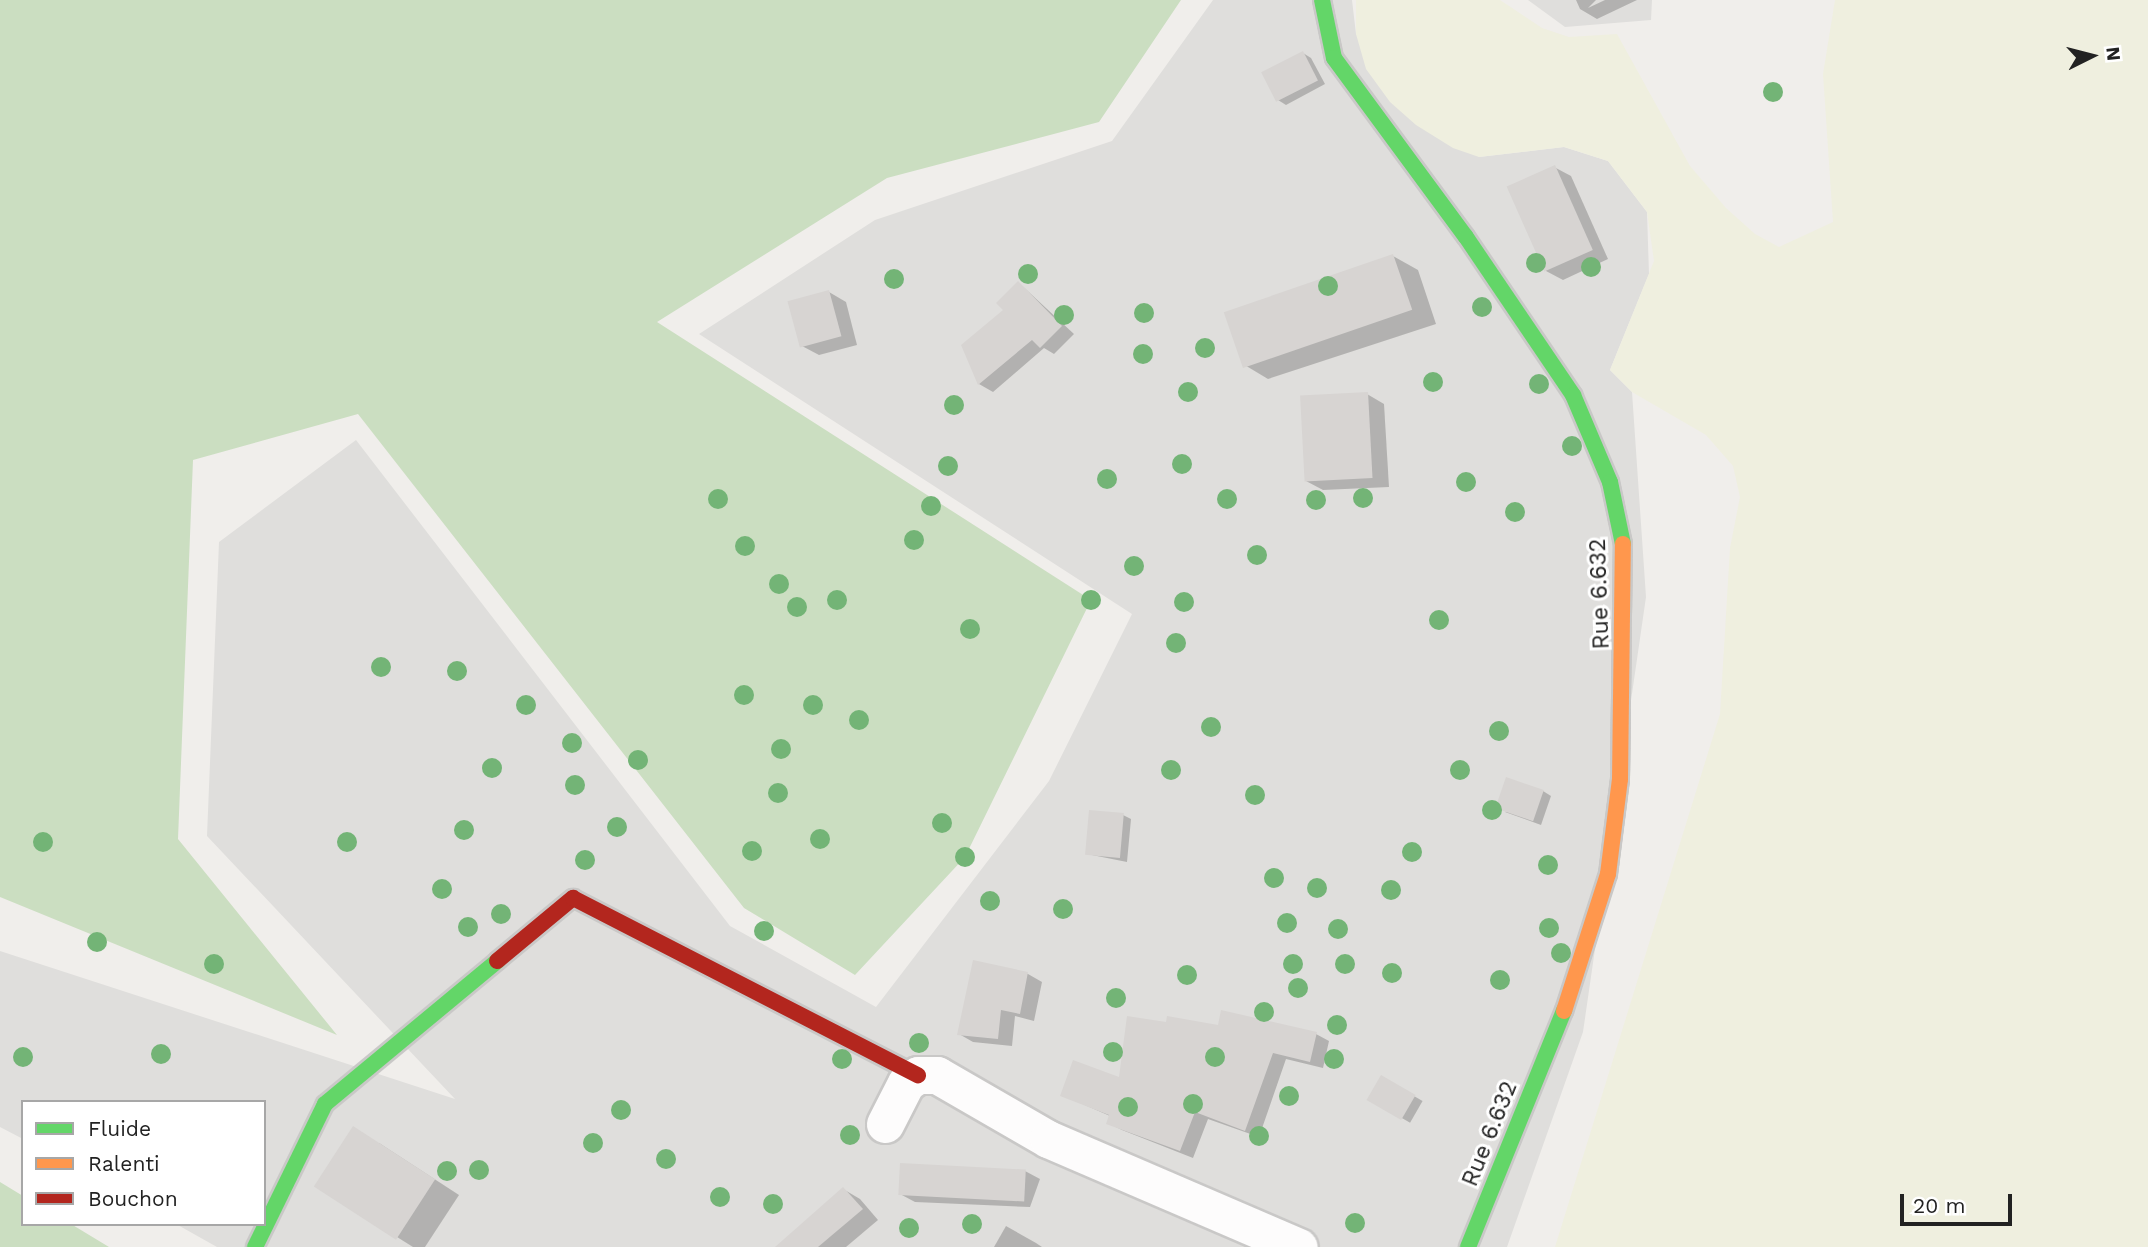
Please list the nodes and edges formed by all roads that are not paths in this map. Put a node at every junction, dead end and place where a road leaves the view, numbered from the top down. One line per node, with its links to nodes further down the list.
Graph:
1 (1322, 0): 8 (street, Rue 6.632)
2 (918, 1075): 3 (street); 4 (street); 7 (street)
3 (886, 1124)
4 (266, 1225)
5 (265, 1226): 6 (street)
6 (255, 1247)
7 (1299, 1247)
8 (1468, 1247)

